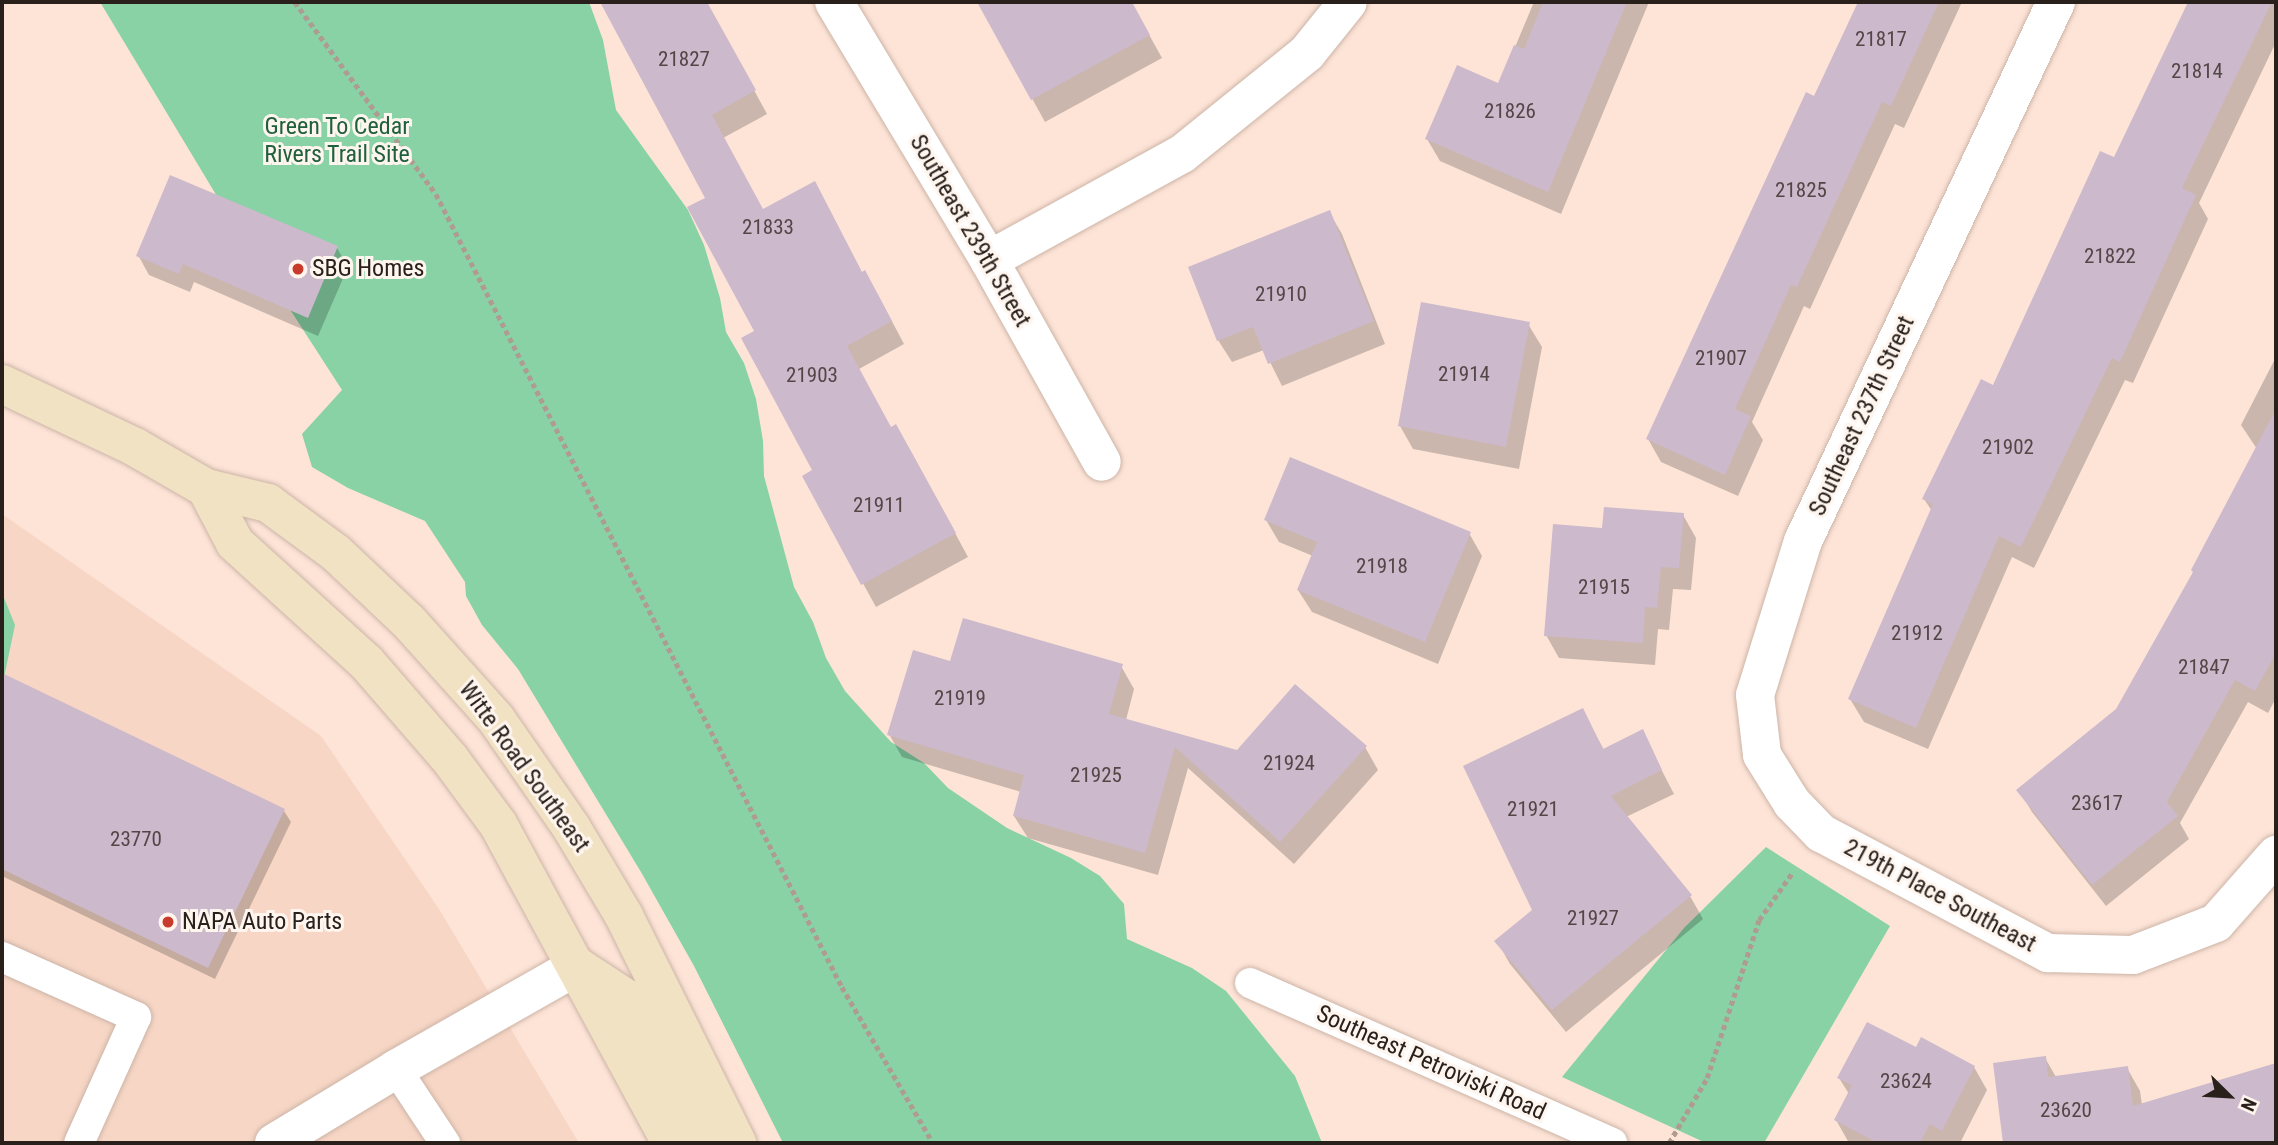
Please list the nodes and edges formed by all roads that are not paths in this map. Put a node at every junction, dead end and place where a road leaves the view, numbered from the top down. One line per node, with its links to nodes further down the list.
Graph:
1 (834, 2): 4 (street, Southeast 239th Street)
2 (1348, 2): 4 (street)
3 (2056, 2): 8 (street, Southeast 237th Street)
4 (989, 260): 6 (street, Southeast 239th Street)
5 (2, 384): 7 (street, Witte Road Southeast)
6 (1102, 462)
7 (206, 488): 11 (street); 19 (street, Witte Road Southeast)
8 (1821, 833): 9 (street, 219th Place Southeast)
9 (2276, 856)
10 (2, 957): 15 (lane)
11 (577, 966): 13 (street); 17 (street); 18 (street)
12 (1250, 983): 20 (lane, Southeast Petroviski Road)
13 (396, 1069): 14 (street); 16 (lane)
14 (281, 1141)
15 (79, 1143)
16 (445, 1143)
17 (671, 1143)
18 (707, 1143)
19 (737, 1143)
20 (1612, 1143)

